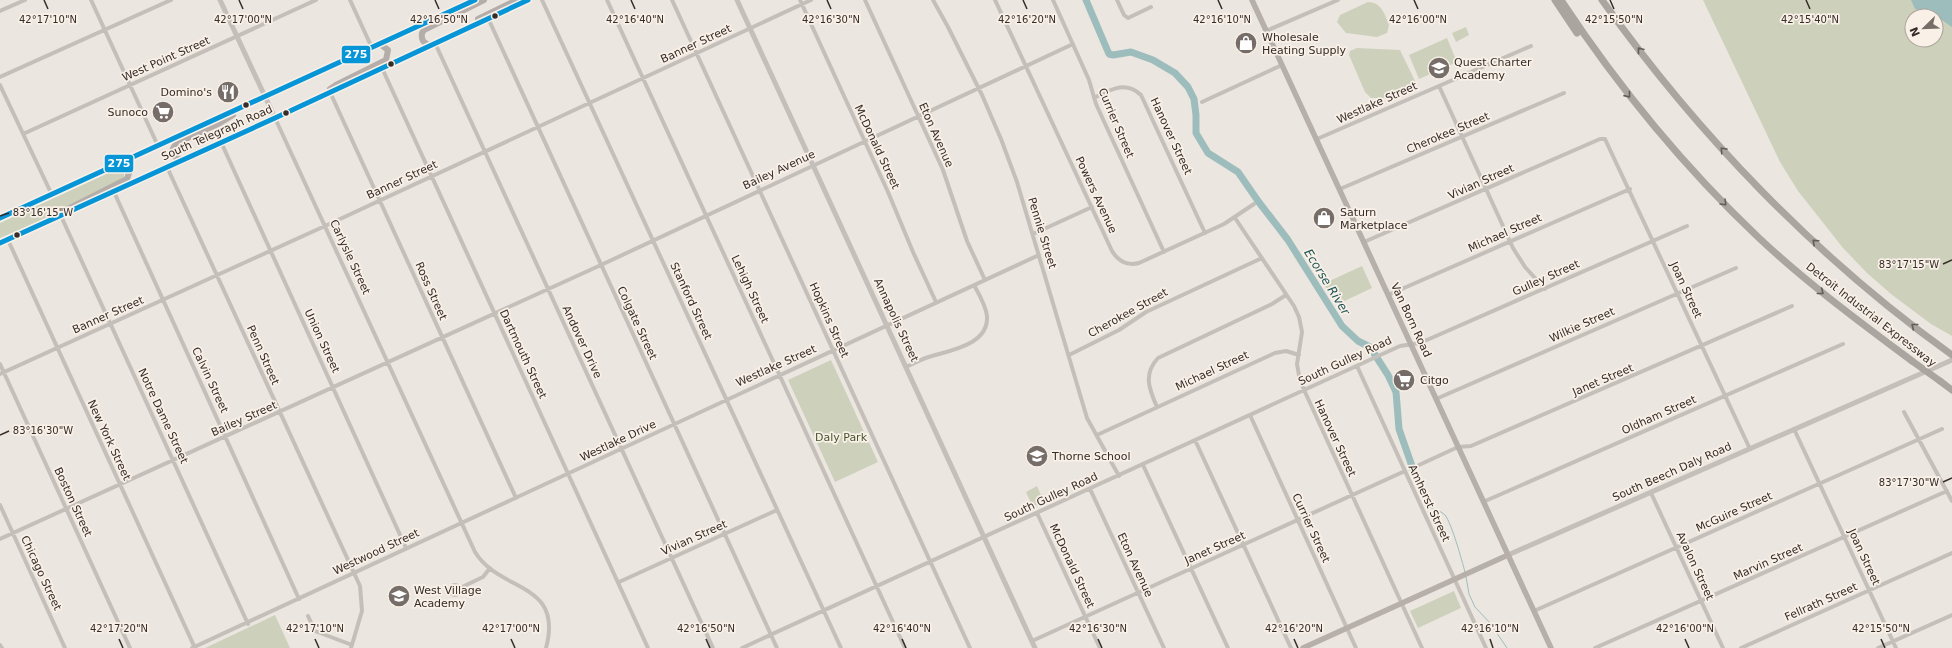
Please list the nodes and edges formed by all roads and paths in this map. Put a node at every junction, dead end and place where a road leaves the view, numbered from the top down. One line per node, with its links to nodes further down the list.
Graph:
1 (25, 0): 28 (street)
2 (91, 0): 32 (street)
3 (171, 0): 32 (street)
4 (220, 0): 34 (street, Carlysle Street)
5 (316, 0): 34 (street, West Point Street)
6 (350, 0): 40 (street)
7 (476, 0): 36 (main road, South Telegraph Road)
8 (484, 0): 37 (main road)
9 (517, 0): 31 (main road)
10 (528, 0): 29 (main road, South Telegraph Road)
11 (542, 0): 57 (street, Stanford Street)
12 (607, 0): 46 (street, Lehigh Street)
13 (672, 0): 41 (street, Hopkins Street)
14 (737, 0): 30 (street, Annapolis Street)
15 (811, 0): 26 (street, Banner Street)
16 (864, 0): 59 (street, Eton Avenue)
17 (933, 0): 50 (street, Pennie Street)
18 (995, 0): 43 (street, Powers Avenue)
19 (1052, 0): 38 (street, Currier Street)
20 (1117, 0): 27 (street)
21 (1252, 0): 33 (main road, Van Born Road)
22 (1338, 0): 33 (street)
23 (1555, 0): 35 (highway)
24 (1561, 0): 35 (highway, Detroit Industrial Expressway)
25 (1602, 0): 127 (highway, Detroit Industrial Expressway, one-way to 25)
26 (801, 2): 30 (street, Banner Street); 66 (street, McDonald Street)
27 (1151, 7)
28 (0, 11)
29 (488, 18): 31 (main road, South Telegraph Road); 61 (street, Colgate Street)
30 (750, 28): 41 (street, Banner Street); 71 (street, Annapolis Street)
31 (466, 29): 37 (main road, South Telegraph Road)
32 (104, 30): 45 (street); 48 (street)
33 (1266, 31): 42 (main road, Van Born Road)
34 (238, 37): 48 (street, West Point Street); 54 (street, Carlysle Street)
35 (1590, 43): 137 (highway, Detroit Industrial Expressway, one-way to 137, bridge)
36 (380, 44): 40 (main road, South Telegraph Road); 53 (main road)
37 (433, 44): 44 (main road, South Telegraph Road); 69 (street, Andover Drive)
38 (1073, 44): 43 (street, Bailey Avenue); 55 (street, Currier Street)
39 (1532, 46): 49 (street, Westlake Street)
40 (372, 48): 54 (main road, South Telegraph Road)
41 (697, 53): 46 (street, Banner Street); 75 (street, Hopkins Street)
42 (1282, 65): 56 (street); 64 (main road, Van Born Road)
43 (1026, 66): 50 (street, Bailey Avenue); 83 (street, Powers Avenue)
44 (382, 68): 51 (main road, South Telegraph Road); 74 (street, Dartmouth Street)
45 (0, 77)
46 (643, 78): 57 (street, Banner Street); 84 (street, Lehigh Street)
47 (0, 85): 62 (street)
48 (130, 85): 62 (street, West Point Street); 68 (street)
49 (1439, 86): 63 (street); 64 (street, Westlake Street)
50 (979, 88): 59 (street, Bailey Avenue); 92 (street, Pennie Street)
51 (330, 92): 53 (main road, South Telegraph Road); 81 (street, Ross Street)
52 (1564, 93): 63 (street, Cherokee Street)
53 (323, 95): 60 (main road, South Telegraph Road)
54 (266, 98): 58 (main road, South Telegraph Road); 60 (street, Carlysle Street)
55 (1094, 98): 91 (street, Hanover Street); 100 (street, Currier Street)
56 (1202, 102)
57 (589, 103): 61 (street, Banner Street); 94 (street, Stanford Street)
58 (240, 109): 68 (main road, South Telegraph Road); 70 (main road)
59 (918, 116): 66 (street, Bailey Avenue); 106 (street, Eton Avenue)
60 (275, 118): 67 (main road, South Telegraph Road); 89 (street, Carlysle Street)
61 (538, 128): 69 (street, Banner Street); 103 (street, Colgate Street)
62 (23, 134): 80 (street)
63 (1462, 137): 76 (street, Cherokee Street); 77 (street)
64 (1317, 139): 76 (main road, Van Born Road)
65 (1605, 140): 77 (street, Vivian Street); 78 (street, Joan Street)
66 (865, 141): 71 (street, Bailey Avenue); 114 (street, McDonald Street)
67 (221, 142): 70 (main road, South Telegraph Road); 99 (street, Union Street)
68 (158, 146): 72 (main road, South Telegraph Road)
69 (484, 152): 74 (street, Banner Street); 108 (street, Andover Drive)
70 (182, 160): 73 (main road, South Telegraph Road)
71 (813, 164): 75 (street, Bailey Avenue); 118 (street, Annapolis Street)
72 (117, 165): 80 (main road, South Telegraph Road); 88 (main road)
73 (167, 167): 79 (main road, South Telegraph Road); 105 (street, Penn Street)
74 (432, 177): 81 (street, Banner Street); 116 (street, Dartmouth Street)
75 (760, 189): 84 (street, Bailey Avenue); 124 (street, Hopkins Street)
76 (1340, 189): 97 (main road, Van Born Road)
77 (1486, 189): 95 (street); 97 (street, Vivian Street)
78 (1630, 189): 95 (street, Michael Street); 96 (street, Joan Street)
79 (114, 192): 85 (main road, South Telegraph Road); 113 (street, Calvin Street)
80 (52, 195): 86 (main road, South Telegraph Road)
81 (380, 201): 89 (street, Banner Street); 119 (street, Ross Street)
82 (1254, 204): 87 (street, Powers Avenue)
83 (1092, 207): 92 (street); 100 (street, Powers Avenue)
84 (707, 215): 94 (street, Bailey Avenue); 134 (street, Lehigh Street)
85 (61, 216): 88 (main road, South Telegraph Road); 117 (street, Notre Dame Street)
86 (0, 218)
87 (1235, 218): 91 (street, Powers Avenue); 102 (street, Hanover Street)
88 (53, 219): 93 (main road, South Telegraph Road)
89 (325, 226): 99 (street, Banner Street); 129 (street, Carlysle Street)
90 (1687, 226): 96 (street, Gulley Street)
91 (1205, 233): 100 (street, Powers Avenue)
92 (1033, 234): 101 (street, Pennie Street)
93 (8, 240): 98 (main road, South Telegraph Road); 123 (street, New York Street)
94 (653, 240): 103 (street, Bailey Avenue); 139 (street, Stanford Street)
95 (1510, 241): 109 (street); 112 (street, Michael Street)
96 (1654, 241): 109 (street, Gulley Street); 110 (street, Joan Street)
97 (1364, 242): 112 (main road, Van Born Road)
98 (0, 243)
99 (270, 251): 105 (street, Banner Street); 135 (street, Union Street)
100 (1164, 252)
101 (1039, 255): 106 (street, Westlake Street); 125 (street, Pennie Street)
102 (1262, 258): 111 (street, Hanover Street); 125 (street, Cherokee Street)
103 (601, 265): 108 (street, Bailey Avenue); 145 (street, Colgate Street)
104 (1736, 268): 110 (street, Wilkie Street)
105 (217, 275): 113 (street, Banner Street); 142 (street, Penn Street)
106 (985, 280): 107 (street, Westlake Street)
107 (974, 285): 114 (street, Westlake Street); 132 (street)
108 (548, 289): 116 (street, Bailey Avenue); 153 (street, Andover Drive)
109 (1544, 289): 120 (street, Gulley Street)
110 (1678, 293): 122 (street, Joan Street); 140 (street, Wilkie Street)
111 (1286, 295): 126 (street, Hanover Street); 141 (street)
112 (1388, 295): 120 (main road, Van Born Road)
113 (163, 300): 117 (street, Banner Street); 149 (street, Calvin Street)
114 (936, 302): 118 (street, Westlake Street)
115 (1792, 306): 122 (street, Janet Street)
116 (495, 314): 119 (street, Bailey Street); 159 (street, Dartmouth Street)
117 (111, 323): 123 (street, Banner Street); 155 (street, Notre Dame Street)
118 (887, 325): 124 (street, Westlake Street); 132 (street, Annapolis Street)
119 (442, 337): 129 (street, Bailey Street); 167 (street, Ross Street)
120 (1411, 344): 131 (street, South Gulley Road); 140 (main road, Van Born Road)
121 (1843, 344): 138 (street, Oldham Street)
122 (1703, 346): 138 (street, Joan Street); 152 (street, Janet Street)
123 (57, 348): 133 (street, Banner Street); 161 (street, New York Street)
124 (833, 351): 134 (street, Westlake Street); 187 (street, Hopkins Street)
125 (1069, 355): 148 (street, Pennie Street)
126 (1299, 355): 136 (street, Hanover Street); 141 (street, Michael Street)
127 (1952, 355)
128 (1952, 360): 147 (street, South Beech Daly Road)
129 (388, 363): 135 (street, Bailey Street); 175 (street, Carlysle Street)
130 (0, 364): 133 (street, Boston Street)
131 (1356, 366): 136 (street, South Gulley Road); 158 (street, Amherst Street)
132 (906, 367): 178 (street, Annapolis Street)
133 (2, 373): 171 (street, Boston Street)
134 (780, 375): 139 (street, Westlake Street); 193 (street, Lehigh Street)
135 (333, 388): 142 (street, Bailey Street); 182 (street, Union Street)
136 (1303, 390): 144 (street, South Gulley Road); 166 (street, Hanover Street)
137 (1952, 390)
138 (1726, 396): 154 (street, Joan Street); 169 (street, Oldham Street)
139 (726, 399): 145 (street, Westlake Street); 172 (street, Stanford Street)
140 (1436, 399): 152 (main road, Van Born Road)
141 (1157, 407): 148 (street, Michael Street)
142 (279, 412): 149 (street, Bailey Street); 190 (street, Penn Street)
143 (1904, 412): 150 (street)
144 (1250, 415): 151 (street, South Gulley Road); 174 (street, Currier Street)
145 (674, 424): 153 (street, Westlake Drive); 177 (street, Colgate Street)
146 (1942, 429): 150 (street, McGuire Street)
147 (1794, 430): 154 (street, South Beech Daly Road); 162 (street, Joan Street)
148 (1097, 435): 160 (street, Pennie Street)
149 (226, 437): 155 (street, Bailey Street); 197 (street, Calvin Street)
150 (1919, 439): 162 (street, McGuire Street); 164 (street)
151 (1195, 440): 156 (street, South Gulley Road); 181 (street)
152 (1458, 447): 157 (street, Janet Street); 169 (main road, Van Born Road)
153 (621, 449): 159 (street, Westlake Drive); 186 (street, Andover Drive)
154 (1750, 449): 165 (street, South Beech Daly Road)
155 (173, 461): 161 (street, Bailey Street); 205 (street, Notre Dame Street)
156 (1143, 465): 160 (street, South Gulley Road); 189 (street)
157 (1419, 465)
158 (1405, 472): 166 (street, Janet Street); 191 (street, Amherst Street)
159 (568, 474): 167 (street, Westwood Street); 192 (street, Dartmouth Street)
160 (1119, 476): 163 (street, South Gulley Road)
161 (120, 484): 171 (street, Bailey Street); 215 (street, New York Street)
162 (1820, 484): 179 (street, Joan Street); 183 (street, McGuire Street)
163 (1090, 489): 173 (street, South Gulley Road); 196 (street, Eton Avenue)
164 (1947, 491): 168 (street); 179 (street, Marvin Street)
165 (1651, 493): 183 (street, Avalon Street); 185 (street, South Beech Daly Road)
166 (1352, 496): 174 (street, Janet Street); 199 (street, Hanover Street)
167 (516, 498): 175 (street, Westwood Street)
168 (1952, 501)
169 (1483, 502): 185 (main road, Van Born Road)
170 (0, 505): 176 (street, Chicago Street)
171 (66, 508): 176 (street, Bailey Street); 214 (street, Boston Street)
172 (777, 510): 177 (street, Vivian Street); 200 (street, Stanford Street)
173 (1037, 513): 178 (street, South Gulley Road); 204 (street, McDonald Street)
174 (1298, 520): 181 (street, Janet Street); 206 (street, Currier Street)
175 (462, 522): 182 (street, Westwood Street); 188 (street, Carlysle Street)
176 (13, 533): 180 (street, Bailey Street); 213 (street, Chicago Street)
177 (724, 534): 186 (street, Vivian Street); 207 (street, Colgate Street)
178 (984, 537): 187 (street, South Gulley Road); 208 (street, Annapolis Street)
179 (1844, 537): 195 (street, Joan Street); 198 (street, Marvin Street)
180 (0, 539)
181 (1244, 545): 189 (street, Janet Street); 228 (street)
182 (406, 548): 190 (street, Westwood Street)
183 (1677, 548): 198 (street, Avalon Street); 201 (street, McGuire Street)
184 (1952, 553): 195 (street, Fellrath Street)
185 (1508, 555): 191 (main road, South Beech Daly Road); 201 (main road, Van Born Road)
186 (672, 558): 192 (street, Vivian Street); 218 (street, Andover Drive)
187 (930, 562): 193 (street, South Gulley Road); 223 (street, Hopkins Street)
188 (490, 568): 194 (street); 216 (street, Carlysle Street)
189 (1191, 569): 196 (street, Janet Street); 227 (street)
190 (353, 573): 197 (street, Westwood Street); 211 (street, Penn Street)
191 (1454, 580): 199 (main road, South Beech Daly Road); 232 (street, Amherst Street)
192 (618, 582): 217 (street, Dartmouth Street)
193 (877, 586): 200 (street, South Gulley Road); 222 (street, Lehigh Street)
194 (460, 588)
195 (1869, 590): 209 (street, Joan Street); 236 (street, Fellrath Street)
196 (1138, 593): 204 (street, Janet Street); 226 (street, Eton Avenue)
197 (299, 599): 205 (street, Westwood Street)
198 (1702, 601): 234 (street, Marvin Street); 235 (street, Avalon Street)
199 (1401, 604): 206 (main road, South Beech Daly Road); 231 (street, Hanover Street)
200 (824, 611): 207 (street, South Gulley Road); 221 (street, Stanford Street)
201 (1534, 611): 233 (main road, Van Born Road)
202 (1952, 615): 209 (street)
203 (308, 616): 211 (street)
204 (1086, 617): 208 (street, Janet Street); 225 (street, McDonald Street)
205 (248, 624): 215 (street, Westwood Street)
206 (1347, 628): 229 (main road, South Beech Daly Road); 230 (street, Currier Street)
207 (770, 635): 219 (street, South Gulley Road); 220 (street, Colgate Street)
208 (1032, 641): 224 (street, Annapolis Street)
209 (1893, 641): 237 (street); 238 (street, Joan Street)
210 (0, 644): 212 (street)
211 (352, 647)
212 (2, 648)
213 (65, 648)
214 (130, 648)
215 (194, 648)
216 (546, 648)
217 (648, 648)
218 (713, 648)
219 (742, 648)
220 (777, 648)
221 (841, 648)
222 (905, 648)
223 (970, 648)
224 (1035, 648)
225 (1100, 648)
226 (1164, 648)
227 (1228, 648)
228 (1291, 648)
229 (1303, 648)
230 (1356, 648)
231 (1422, 648)
232 (1486, 648)
233 (1551, 648)
234 (1595, 648)
235 (1723, 648)
236 (1741, 648)
237 (1878, 648)
238 (1896, 648)

